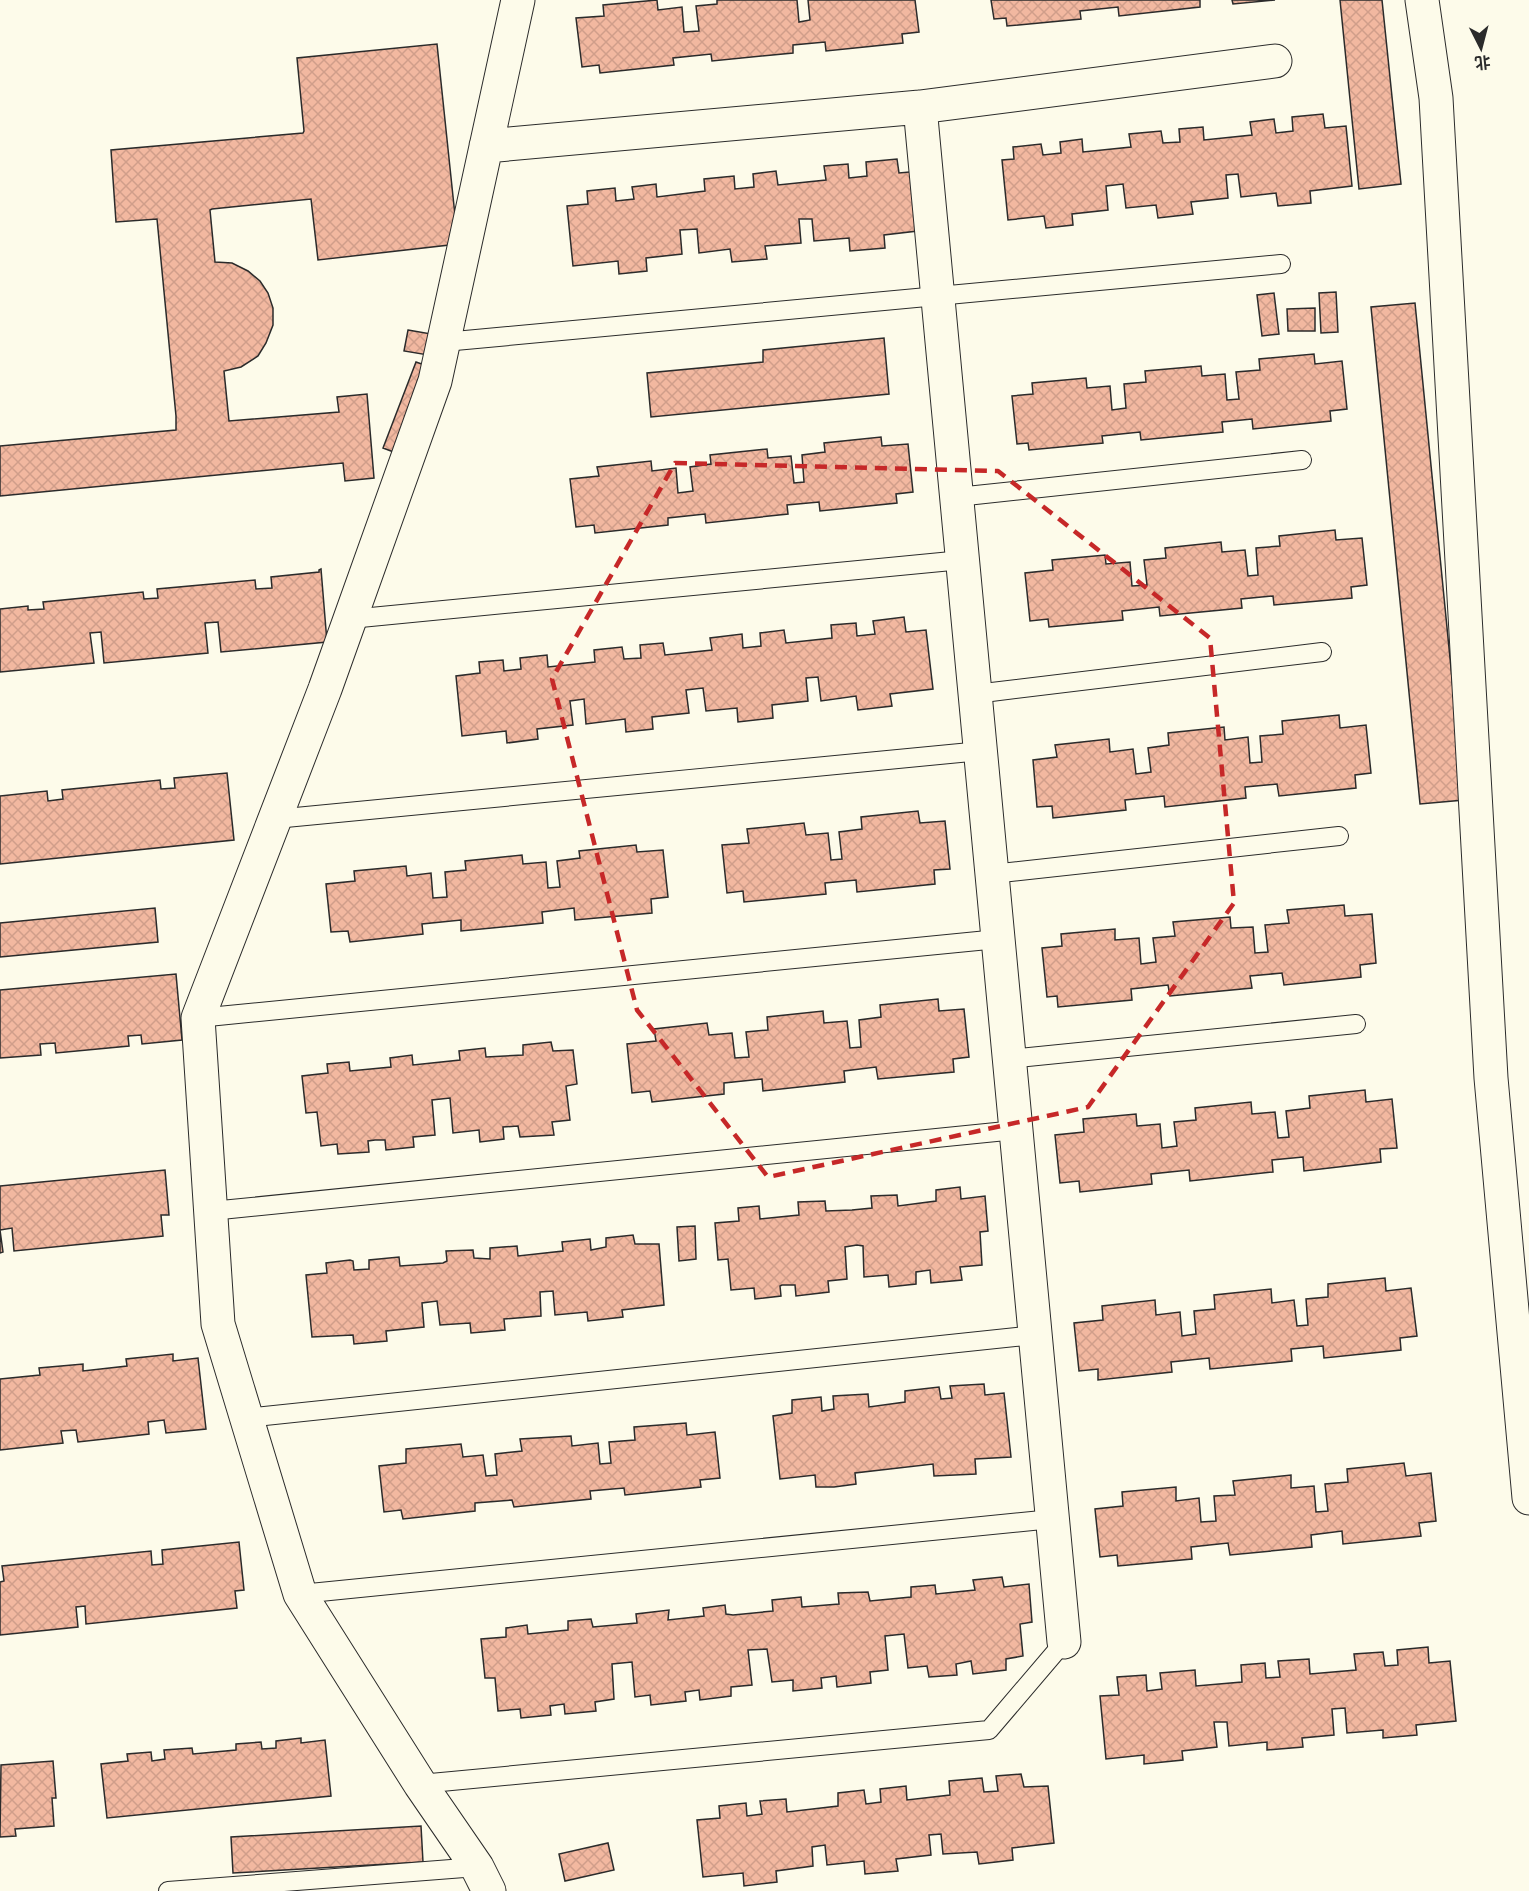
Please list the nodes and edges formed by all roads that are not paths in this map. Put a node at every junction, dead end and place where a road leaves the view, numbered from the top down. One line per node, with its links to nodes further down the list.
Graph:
1 (518, 0): 5 (street)
2 (1422, 0): 27 (street)
3 (1275, 61): 4 (street)
4 (920, 107): 5 (street); 7 (street)
5 (486, 146): 8 (street)
6 (1281, 264): 7 (lane)
7 (938, 296): 8 (lane); 10 (street)
8 (444, 342): 12 (street)
9 (1302, 460): 10 (lane)
10 (957, 497): 11 (street)
11 (962, 560): 12 (lane); 14 (street)
12 (350, 619): 16 (street)
13 (1322, 652): 14 (lane)
14 (975, 694): 15 (street)
15 (981, 751): 16 (lane); 18 (street)
16 (275, 819): 20 (street)
17 (1339, 836): 18 (lane)
18 (992, 874): 19 (street)
19 (998, 939): 20 (lane); 22 (street)
20 (198, 1018): 24 (street)
21 (1356, 1024): 22 (lane)
22 (1009, 1059): 23 (street)
23 (1016, 1130): 24 (lane); 25 (street)
24 (211, 1211): 26 (street)
25 (1035, 1335): 26 (lane); 28 (street)
26 (246, 1418): 29 (street)
27 (1529, 1498)
28 (1052, 1519): 29 (lane); 30 (street)
29 (300, 1594): 31 (street)
30 (1064, 1642): 31 (lane)
31 (420, 1784): 32 (street)
32 (483, 1879): 33 (lane)
33 (168, 1891)

